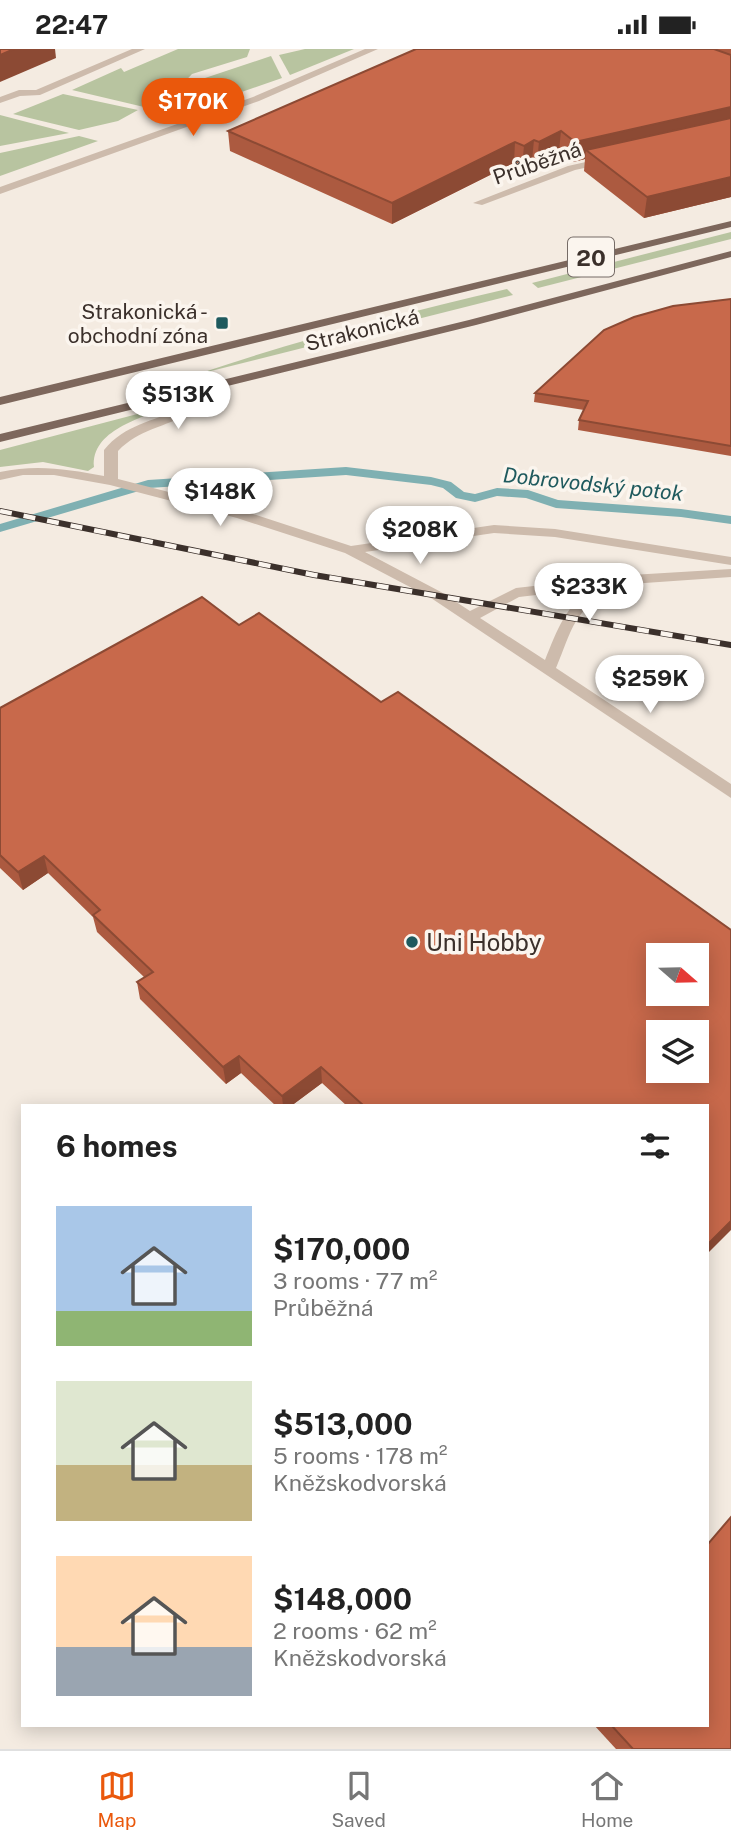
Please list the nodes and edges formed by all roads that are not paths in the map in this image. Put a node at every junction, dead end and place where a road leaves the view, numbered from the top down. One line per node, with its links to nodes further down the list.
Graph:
1 (140, 49): 3 (street)
2 (373, 49): 5 (street)
3 (0, 100)
4 (625, 156): 6 (street, Průběžná)
5 (0, 191)
6 (478, 203)
7 (731, 224): 10 (main road, Strakonická / 20)
8 (731, 254): 9 (main road, Strakonická / 20)
9 (222, 384): 11 (main road, Strakonická / 20); 13 (street)
10 (0, 401)
11 (0, 438)
12 (0, 476): 13 (street)
13 (113, 482): 14 (street)
14 (350, 550): 15 (street); 18 (street)
15 (731, 561)
16 (731, 573): 17 (street)
17 (631, 579): 18 (street); 19 (street)
18 (470, 617): 19 (street)
19 (548, 670): 20 (street)
20 (731, 792)

